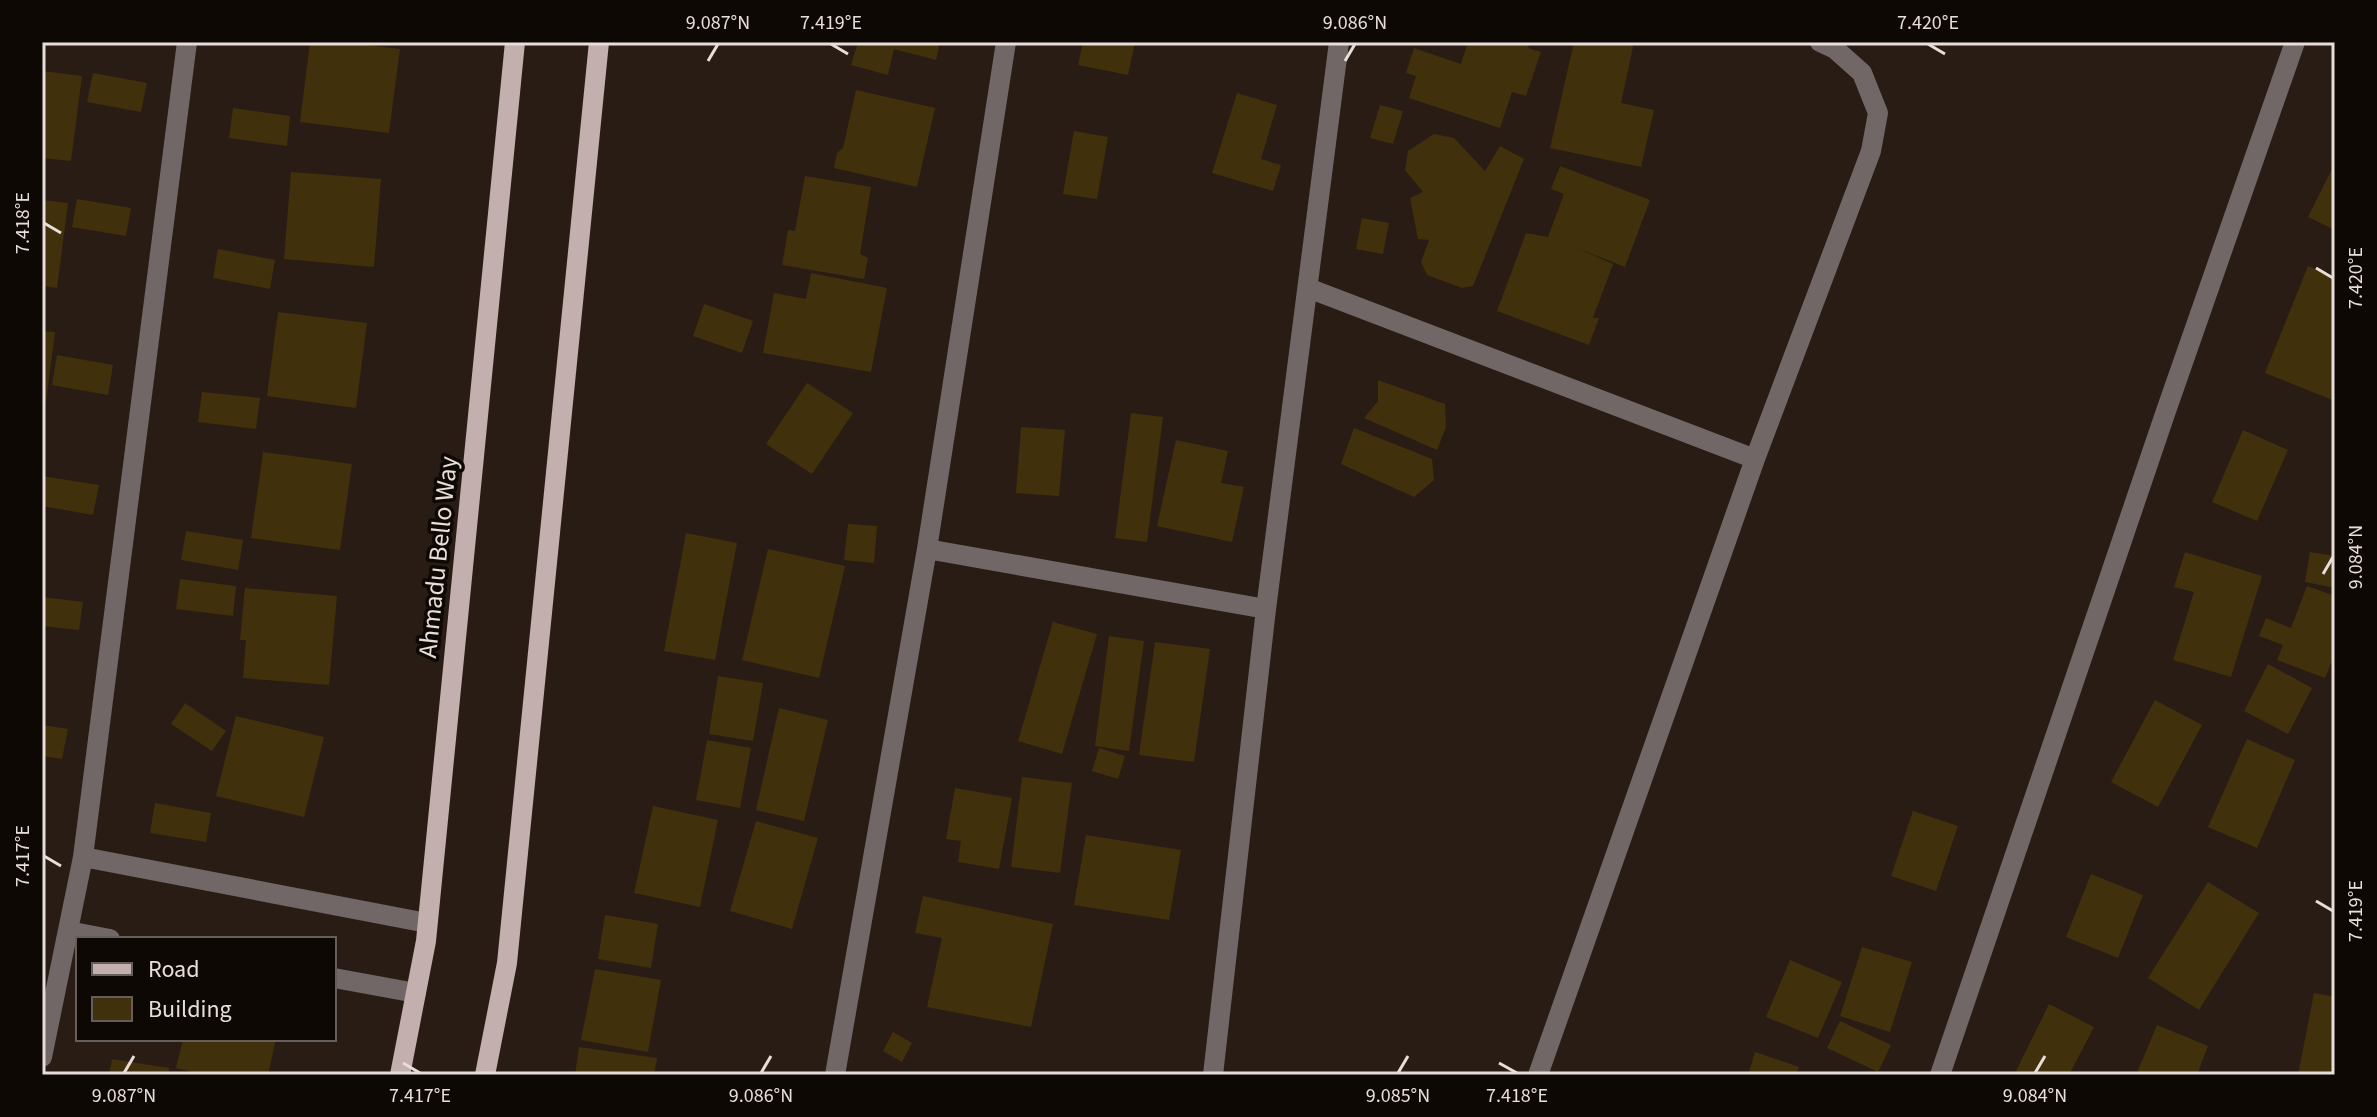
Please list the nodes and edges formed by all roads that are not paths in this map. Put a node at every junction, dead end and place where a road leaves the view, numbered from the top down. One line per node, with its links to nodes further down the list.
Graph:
1 (187, 42): 12 (street)
2 (515, 42): 13 (main road, Ahmadu Bello Way)
3 (599, 42): 20 (main road)
4 (1006, 42): 10 (street)
5 (1339, 42): 8 (street)
6 (1820, 42): 9 (street)
7 (2295, 42): 24 (street)
8 (1308, 288): 9 (street); 11 (street)
9 (1755, 459): 23 (street)
10 (927, 549): 11 (street); 21 (street)
11 (1266, 609): 22 (street)
12 (83, 857): 13 (street); 14 (street)
13 (427, 923): 17 (main road, Ahmadu Bello Way)
14 (68, 931): 15 (street); 18 (street)
15 (100, 937)
16 (336, 978): 17 (street)
17 (416, 993): 19 (main road, Ahmadu Bello Way)
18 (42, 1057)
19 (400, 1075)
20 (485, 1075)
21 (835, 1075)
22 (1213, 1075)
23 (1538, 1075)
24 (1940, 1075)

